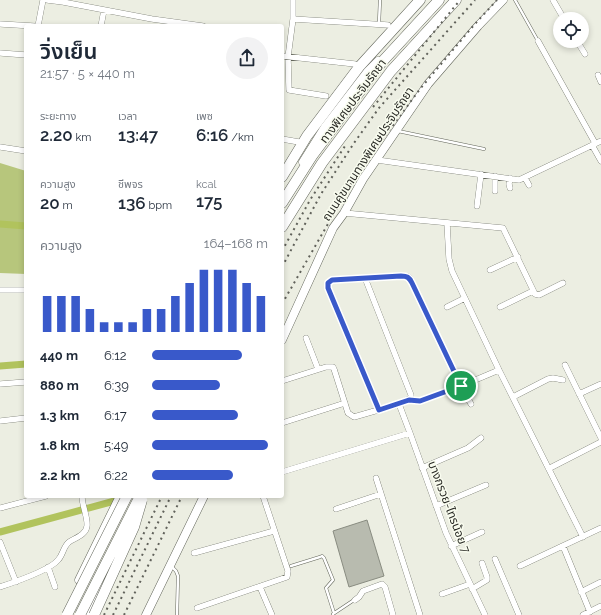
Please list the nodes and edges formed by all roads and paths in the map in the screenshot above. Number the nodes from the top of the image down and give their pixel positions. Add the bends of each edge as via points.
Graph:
1 (43, 0) edge
2 (47, 0) edge
3 (293, 0) edge
4 (380, 0) edge
5 (420, 0) edge
6 (437, 0) edge
7 (456, 0) edge
8 (503, 0) edge
9 (515, 0) edge
10 (553, 0) edge
11 (73, 2) edge
12 (104, 10) junction
13 (560, 12) edge
14 (293, 19) junction
15 (152, 20) junction
16 (0, 24) edge
17 (38, 24) edge
18 (102, 24) edge
19 (151, 24) edge
20 (186, 24) edge
21 (379, 24) junction
22 (388, 24) dead end
23 (24, 25) edge
24 (538, 41) joint
25 (581, 48) edge
26 (0, 53) edge
27 (585, 54) dead end
28 (24, 55) edge
29 (285, 56) edge
30 (355, 64) dead end
31 (598, 75) dead end
32 (601, 82) edge
33 (326, 96) dead end
34 (396, 131) junction
35 (284, 139) edge
36 (299, 142) dead end
37 (596, 143) edge
38 (0, 147) edge
39 (484, 149) dead end
40 (24, 151) edge
41 (377, 160) junction
42 (601, 161) edge
43 (291, 162) junction
44 (284, 168) edge
45 (284, 174) edge
46 (481, 174) junction
47 (496, 176) junction
48 (510, 178) junction
49 (525, 178) junction
50 (529, 185) dead end
51 (510, 188) dead end
52 (495, 191) dead end
53 (284, 194) edge
54 (284, 200) edge
55 (477, 206) dead end
56 (344, 213) junction
57 (447, 223) junction
58 (284, 224) edge
59 (518, 257) junction
60 (490, 270) dead end
61 (365, 278) junction
62 (563, 283) dead end
63 (0, 290) edge
64 (24, 290) edge
65 (533, 291) junction
66 (465, 298) junction
67 (447, 307) dead end
68 (500, 307) dead end
69 (284, 336) edge
70 (306, 338) dead end
71 (565, 365) dead end
72 (318, 369) junction
73 (499, 370) junction
74 (284, 380) edge
75 (563, 380) dead end
76 (24, 382) edge
77 (0, 384) edge
78 (601, 384) edge
79 (461, 386) junction
80 (579, 394) junction
81 (513, 397) junction
82 (409, 400) junction
83 (345, 403) junction
84 (399, 404) junction
85 (471, 404) dead end
86 (379, 410) junction
87 (24, 418) edge
88 (0, 420) edge
89 (284, 422) edge
90 (410, 433) junction
91 (481, 438) dead end
92 (601, 438) edge
93 (601, 442) edge
94 (422, 468) junction
95 (550, 468) junction
96 (284, 471) edge
97 (376, 478) dead end
98 (486, 485) dead end
99 (381, 494) junction
100 (38, 498) edge
101 (82, 498) edge
102 (119, 498) edge
103 (126, 498) edge
104 (139, 498) edge
105 (143, 498) edge
106 (143, 498) edge
107 (203, 498) edge
108 (264, 498) edge
109 (436, 506) junction
110 (0, 508) edge
111 (336, 509) dead end
112 (601, 528) edge
113 (274, 531) junction
114 (482, 532) dead end
115 (583, 537) junction
116 (0, 542) edge
117 (451, 546) junction
118 (563, 546) junction
119 (194, 553) dead end
120 (496, 559) dead end
121 (482, 563) dead end
122 (170, 565) junction
123 (48, 566) junction
124 (292, 566) dead end
125 (520, 566) dead end
126 (79, 581) junction
127 (16, 582) junction
128 (601, 582) edge
129 (471, 586) junction
130 (0, 587) edge
131 (54, 587) dead end
132 (260, 587) junction
133 (99, 589) junction
134 (581, 592) junction
135 (442, 594) dead end
136 (355, 600) joint
137 (601, 606) edge
138 (197, 608) dead end
139 (590, 612) junction
140 (332, 614) edge
141 (62, 615) edge
142 (67, 615) edge
143 (80, 615) edge
144 (87, 615) edge
145 (94, 615) edge
146 (146, 615) edge
147 (177, 615) edge
148 (272, 615) edge
149 (393, 615) edge
150 (420, 615) edge
151 (485, 615) edge
152 (519, 615) edge
153 (583, 615) edge

1 - 17 street
2 - 11 street
3 - 14 street
4 - 21 lane
5 - 43 highway via 359,67 307,136
6 - 53 main road via 368,71 312,146
6 - 54 highway, ทางพิเศษประจิมรัถยา via 381,63 312,156
7 - 58 highway, ทางพิเศษประจิมรัถยา via 391,71 322,163
8 - 34 main road, ถนนคู่ขนานทางพิเศษประจิมรัถยา via 428,84
9 - 24 lane
10 - 13 street
11 - 12 street
12 - 15 street
12 - 18 street
14 - 21 street
14 - 29 street
15 - 19 street
15 - 20 street
16 - 23 street
21 - 22 street
24 - 37 street
25 - 27 street
26 - 28 street
29 - 30 street
29 - 33 street via 288,90
31 - 32 street
34 - 39 lane
34 - 41 main road, ถนนคู่ขนานทางพิเศษประจิมรัถยา
35 - 36 street
37 - 42 street
37 - 49 street
38 - 40 street
41 - 46 street
41 - 56 main road, ถนนคู่ขนานทางพิเศษประจิมรัถยา
43 - 44 highway
43 - 45 highway
46 - 47 street
46 - 55 street
47 - 48 street
47 - 52 street
48 - 49 street
48 - 51 street
49 - 50 street
56 - 57 street
56 - 69 main road, ถนนคู่ขนานทางพิเศษประจิมรัถยา via 333,228
57 - 59 street via 502,228
57 - 66 street via 450,265
59 - 60 street
59 - 65 street
61 - 79 street via 410,278
61 - 82 street via 412,395
61 - 86 street via 332,280 328,283 328,288
62 - 65 street via 539,295
63 - 64 street
65 - 68 street
66 - 67 street
66 - 73 street
70 - 72 street
71 - 80 street
72 - 74 street
72 - 83 street via 330,366 334,369
73 - 79 street
73 - 81 street
75 - 81 street via 548,379
76 - 77 street
78 - 80 street
79 - 82 street via 420,401
79 - 85 street
80 - 92 street
81 - 95 street
82 - 84 street
83 - 86 street via 348,413 354,418
83 - 89 street
84 - 86 street
84 - 90 street, บางกรวย-ไทรน้อย 7
87 - 88 street
90 - 94 street, บางกรวย-ไทรน้อย 7
90 - 96 street
91 - 94 street via 468,448
93 - 95 street
94 - 109 street, บางกรวย-ไทรน้อย 7
95 - 115 street
97 - 99 street
98 - 109 street
99 - 111 street
99 - 150 street
100 - 110 street
101 - 123 street via 87,528 67,545 58,561
102 - 126 main road
103 - 142 highway, bridge
104 - 143 highway, bridge
105 - 133 main road
106 - 145 highway, bridge via 134,528
107 - 122 main road
108 - 113 street
109 - 117 street, บางกรวย-ไทรน้อย 7
112 - 115 street
113 - 119 street
113 - 132 street via 288,574 287,577
114 - 117 street
115 - 118 street
116 - 127 street
117 - 129 street, บางกรวย-ไทรน้อย 7
118 - 125 street
118 - 134 street
120 - 152 street
121 - 129 street via 487,580
122 - 146 main road
122 - 147 lane via 178,576
123 - 127 street
123 - 131 street
124 - 140 lane via 322,556 324,558 333,577 326,588
126 - 133 main road
126 - 141 main road
127 - 130 street
128 - 134 street
129 - 135 street
129 - 151 street, บางกรวย-ไทรน้อย 7
132 - 138 street
132 - 148 street
133 - 144 main road
134 - 139 street
136 - 140 lane
136 - 149 street via 363,591 382,584
137 - 139 street
139 - 153 street

